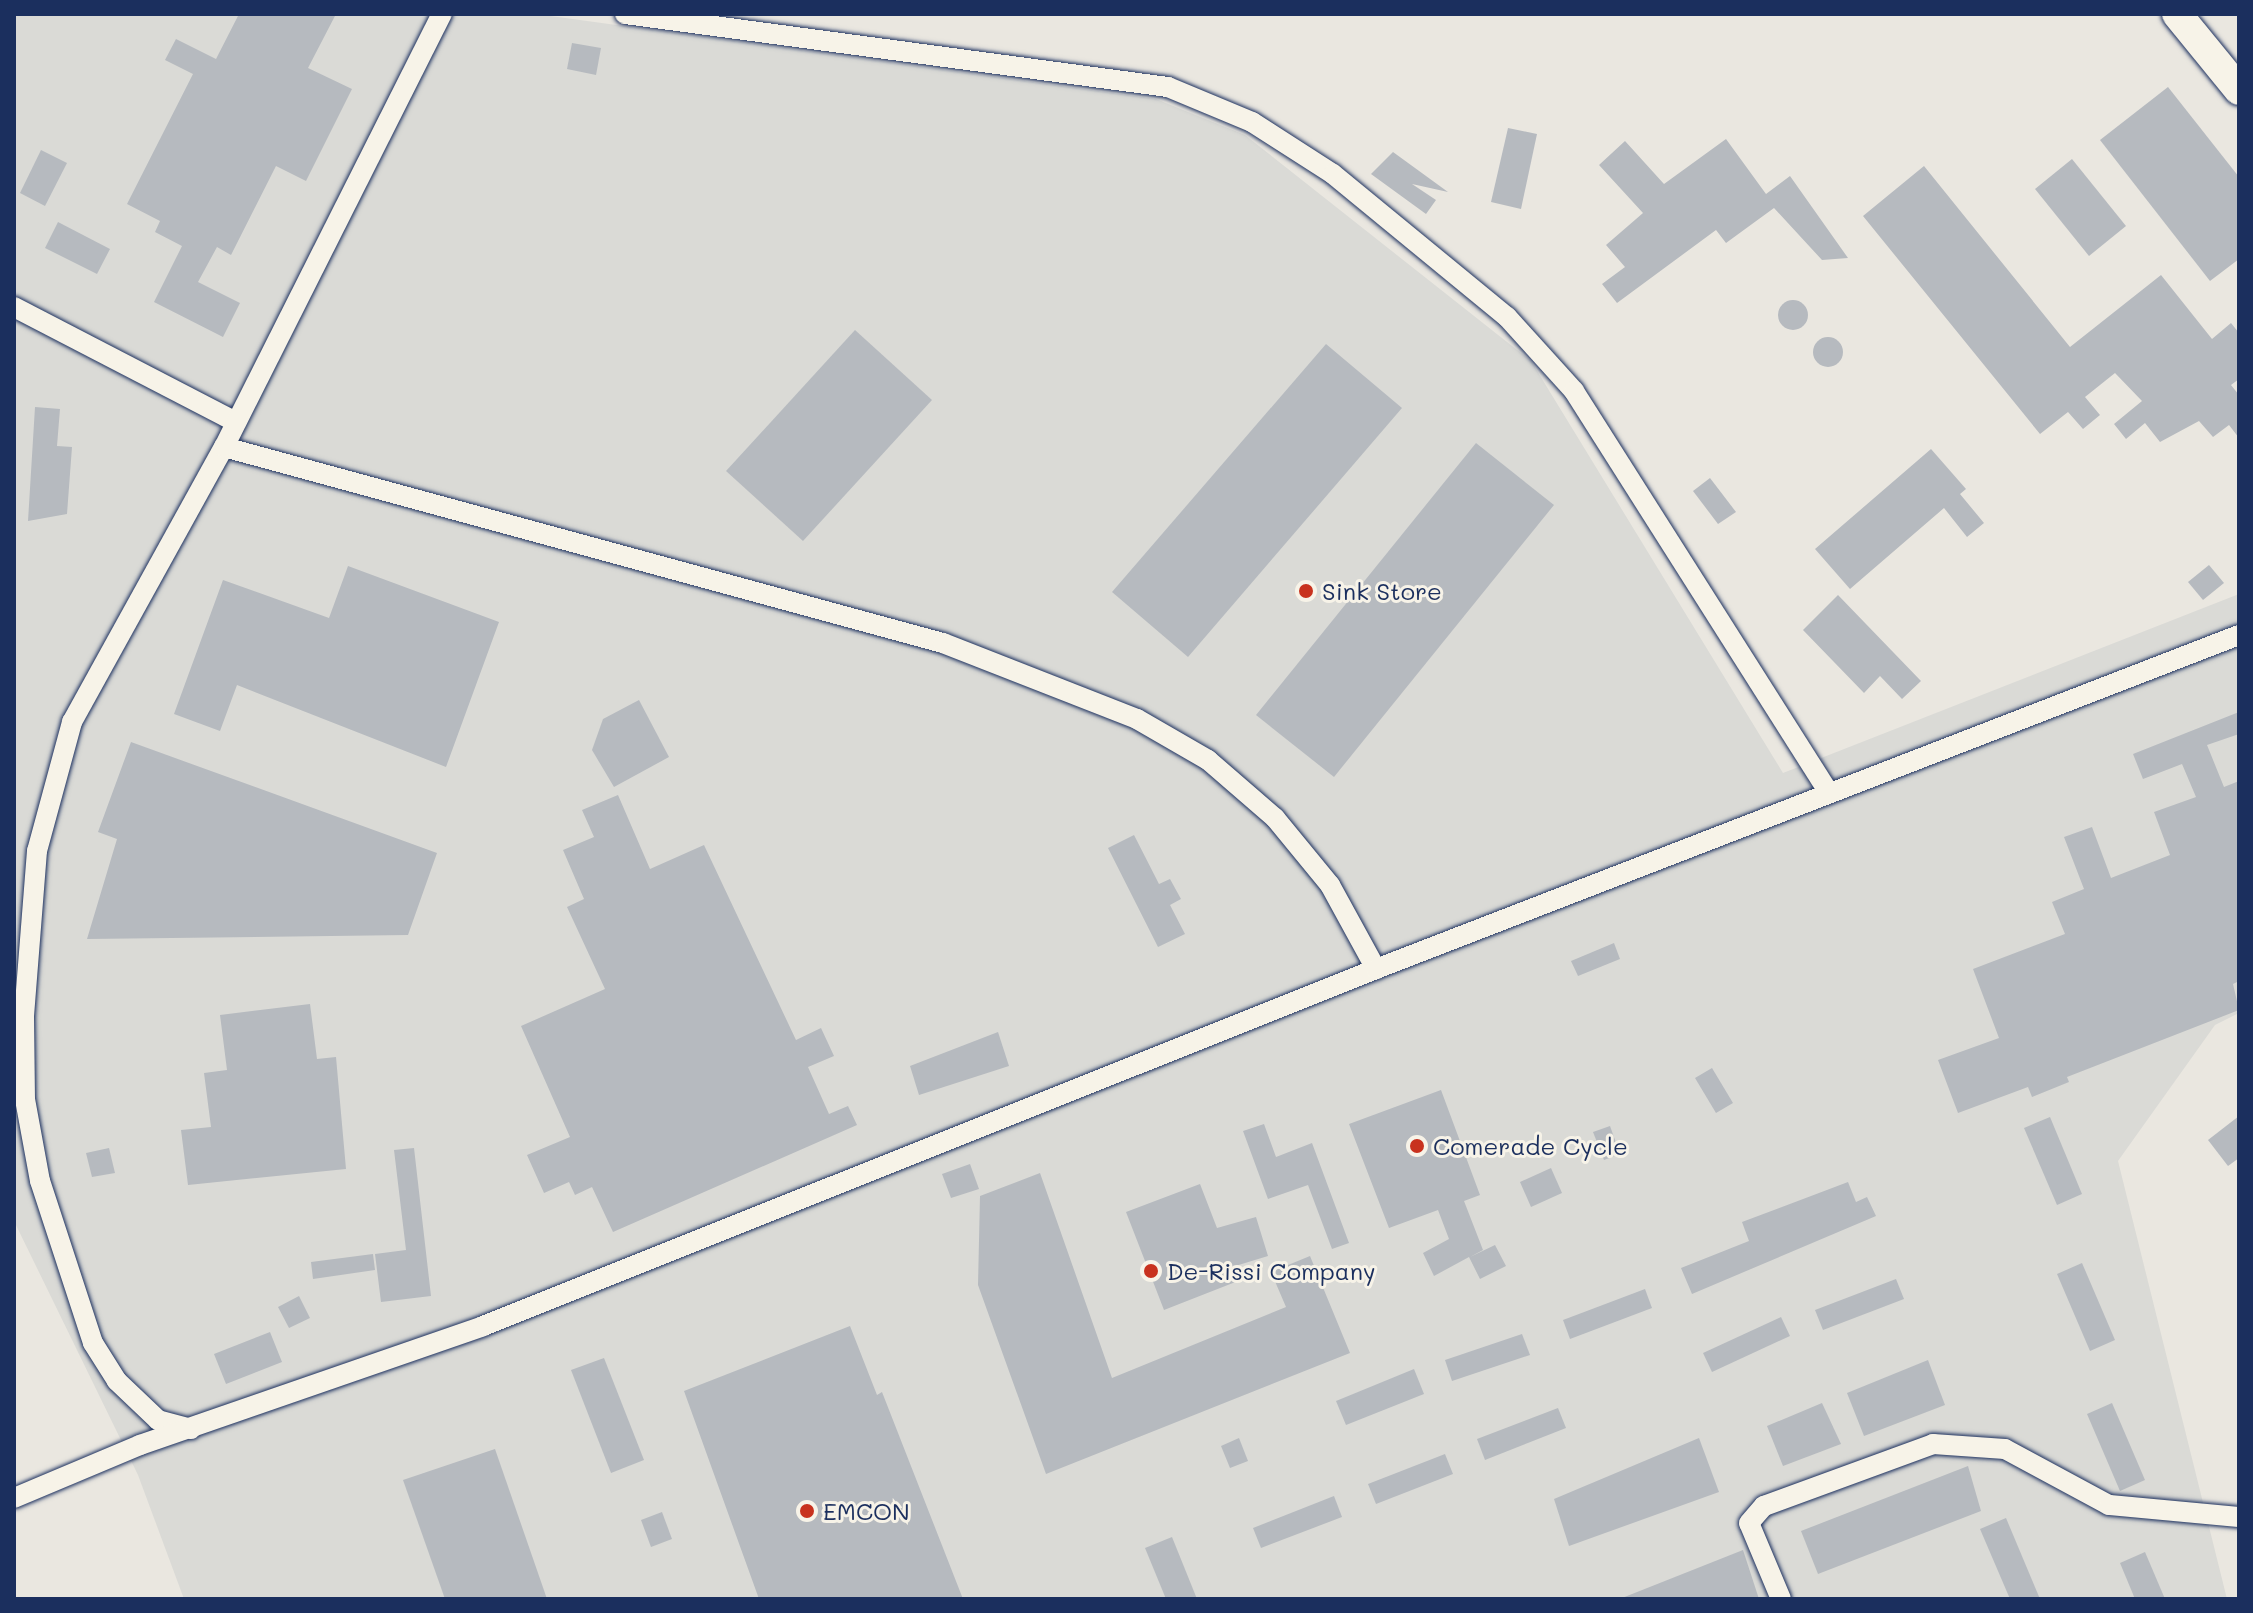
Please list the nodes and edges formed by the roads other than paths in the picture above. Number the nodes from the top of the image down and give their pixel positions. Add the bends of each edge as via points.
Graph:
1 (442, 14) edge
2 (625, 14) edge
3 (2177, 14) edge
4 (2239, 90) edge
5 (14, 307) edge
6 (236, 422) junction
7 (224, 447) junction
8 (2239, 635) edge
9 (1829, 793) junction
10 (1376, 969) junction
11 (191, 1429) junction
12 (14, 1498) edge
13 (2239, 1517) edge
14 (1781, 1599) edge

1 - 6 street
2 - 9 street via 1168,87 1252,122 1310,159 1507,317 1574,391
3 - 4 street
5 - 6 street
6 - 7 street
7 - 10 street via 943,643 1137,719 1208,760 1275,818 1330,885
7 - 11 street via 72,722 37,851 24,1016 25,1099 40,1181 93,1343 117,1381 158,1420
8 - 9 street
9 - 10 street
10 - 11 street via 498,1320
11 - 12 street
13 - 14 street via 2109,1505 2005,1449 1933,1444 1764,1506 1749,1523

